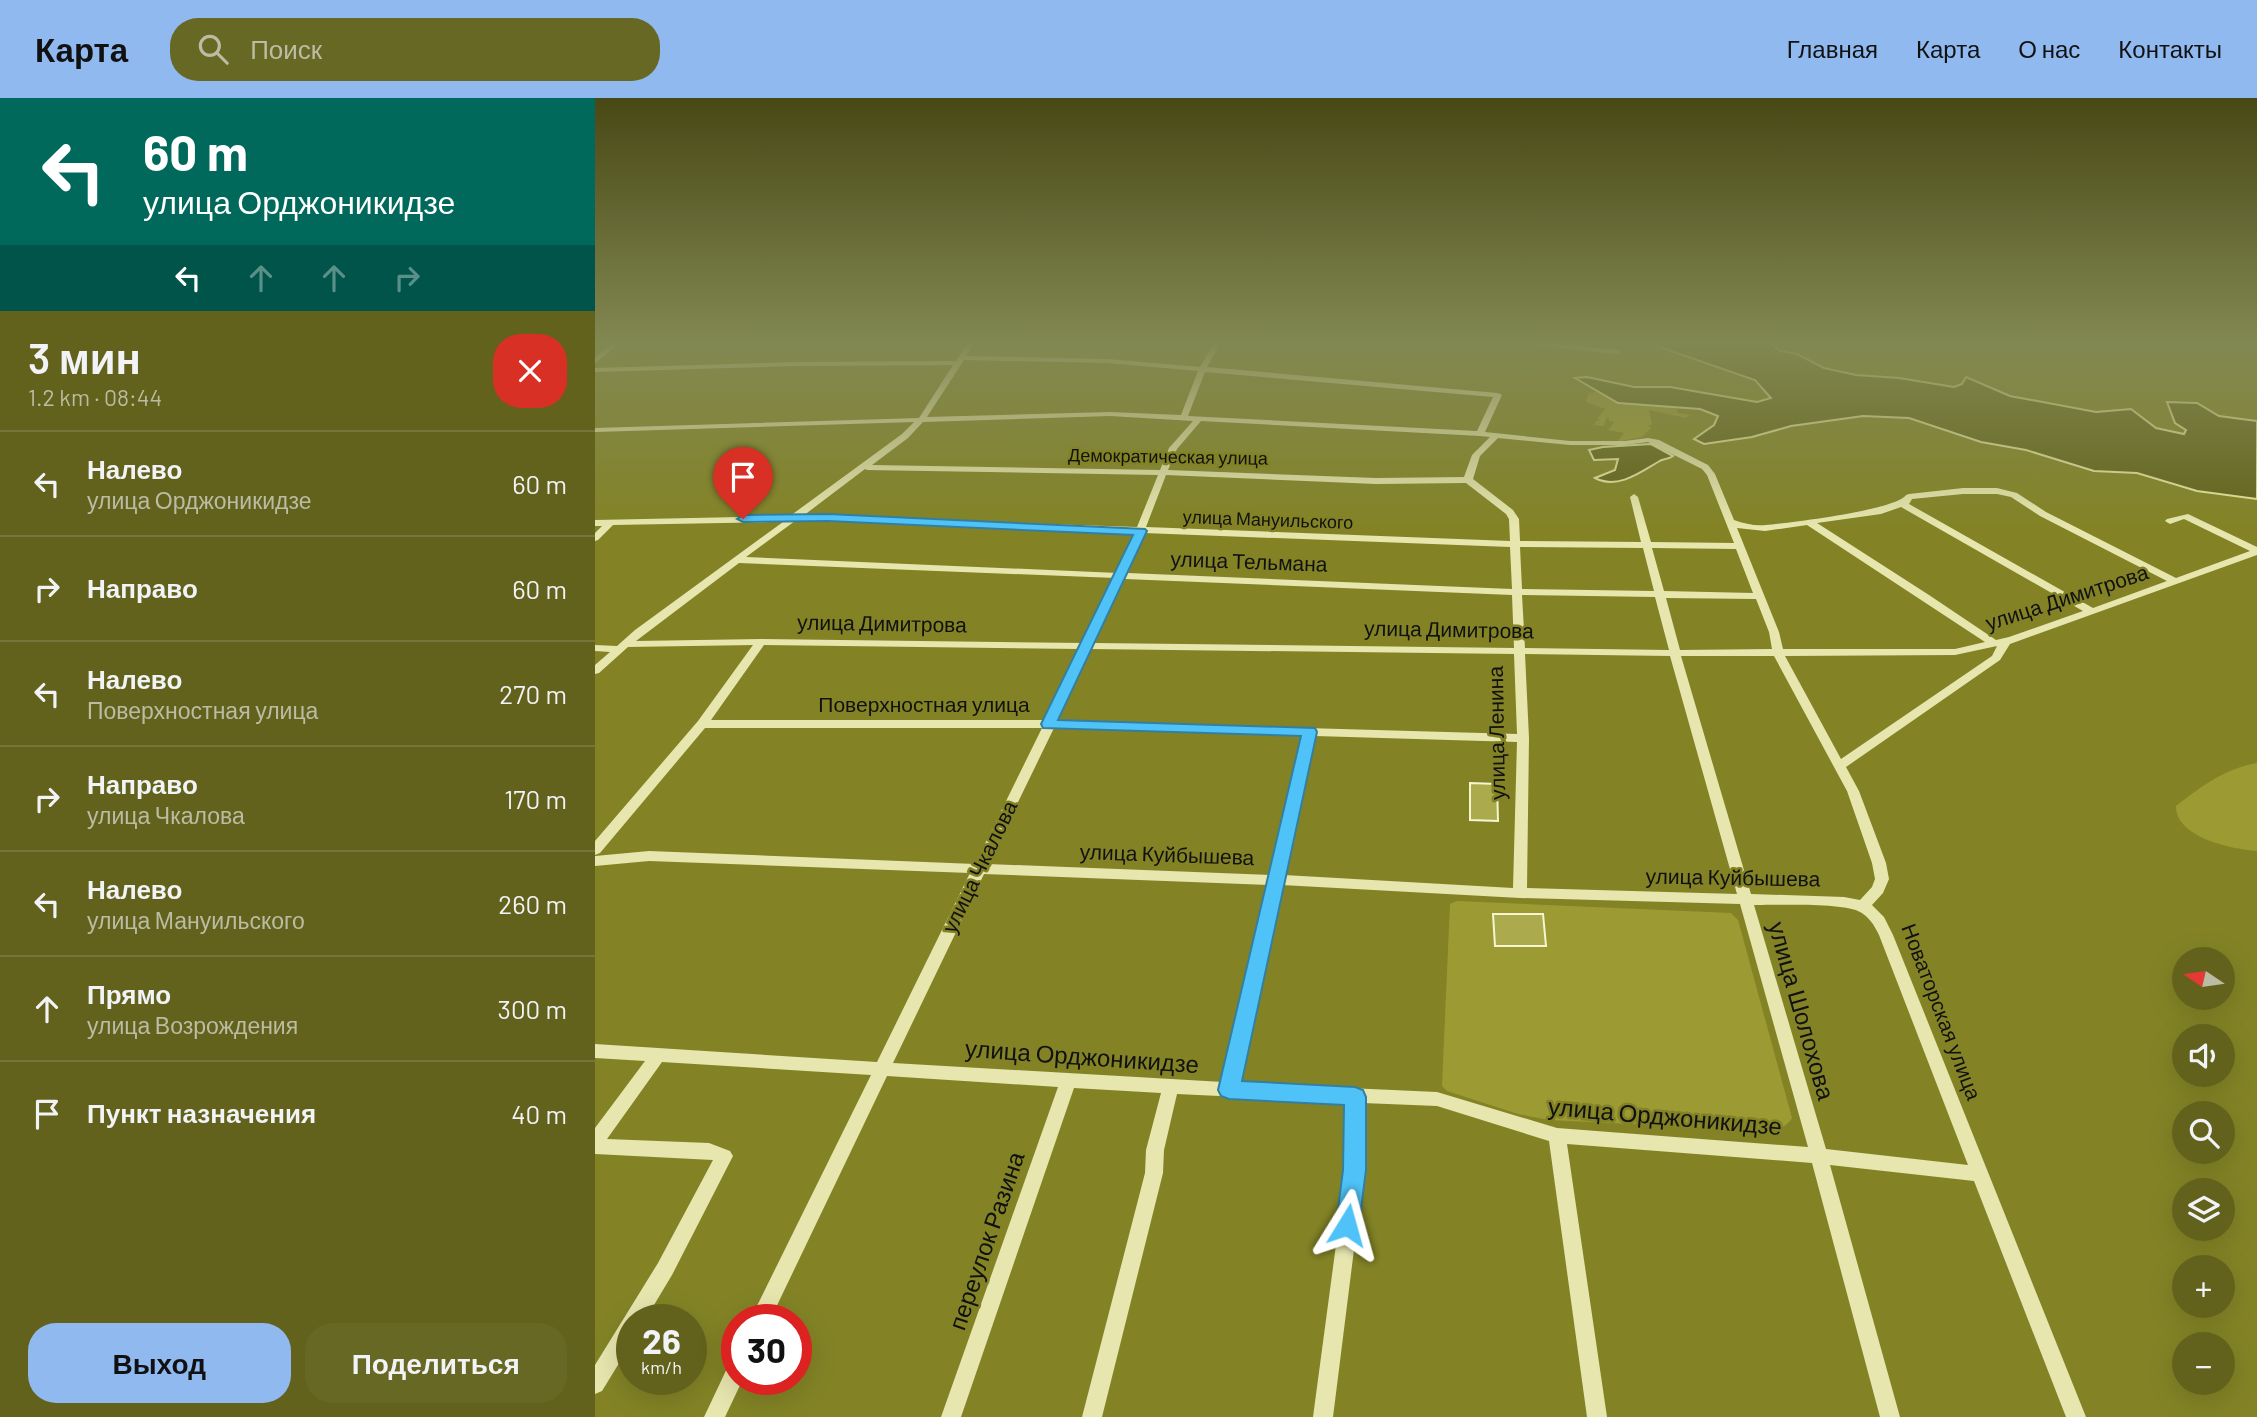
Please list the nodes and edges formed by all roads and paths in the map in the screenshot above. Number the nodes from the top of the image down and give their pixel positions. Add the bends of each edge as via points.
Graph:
1 (932, 404) edge
2 (1189, 404) edge
3 (1494, 404) edge
4 (1184, 417) junction
5 (1201, 418) junction
6 (922, 419) junction
7 (595, 430) edge
8 (1480, 434) junction
9 (1496, 436) junction
10 (867, 467) junction
11 (1161, 473) junction
12 (1468, 480) junction
13 (1634, 497) dead end
14 (1903, 503) junction
15 (796, 517) junction
16 (2170, 521) dead end
17 (611, 522) junction
18 (1731, 522) junction
19 (1809, 522) junction
20 (595, 523) edge
21 (1141, 531) junction
22 (595, 538) edge
23 (1515, 544) junction
24 (1645, 545) junction
25 (1740, 545) junction
26 (2257, 552) edge
27 (738, 560) junction
28 (1121, 577) junction
29 (2177, 582) junction
30 (1516, 592) junction
31 (1660, 594) junction
32 (1759, 596) junction
33 (2093, 612) junction
34 (761, 642) junction
35 (2000, 643) junction
36 (621, 646) junction
37 (1087, 646) junction
38 (595, 648) edge
39 (1518, 650) junction
40 (1675, 653) junction
41 (1778, 653) junction
42 (595, 671) edge
43 (702, 724) junction
44 (1048, 724) junction
45 (1310, 732) junction
46 (1523, 738) junction
47 (1839, 766) junction
48 (595, 850) edge
49 (595, 862) edge
50 (980, 869) junction
51 (1277, 880) junction
52 (1520, 893) junction
53 (1744, 899) junction
54 (1863, 906) junction
55 (595, 1051) edge
56 (658, 1055) junction
57 (880, 1068) junction
58 (1069, 1080) junction
59 (1171, 1087) junction
60 (1229, 1090) junction
61 (1355, 1097) junction
62 (1557, 1136) junction
63 (595, 1144) edge
64 (1819, 1156) junction
65 (1979, 1174) junction
66 (644, 1304) edge
67 (768, 1304) edge
68 (616, 1350) edge
69 (595, 1384) edge
70 (725, 1395) edge
71 (714, 1417) edge
72 (951, 1417) edge
73 (1092, 1417) edge
74 (1323, 1417) edge
75 (1597, 1417) edge
76 (1890, 1417) edge
77 (2076, 1417) edge

1 - 6 street
2 - 4 street
3 - 8 street
4 - 5 street
4 - 6 street via 1054,414
5 - 8 street
5 - 11 street, улица Чкалова via 1173,448
6 - 7 street
6 - 10 street
8 - 9 street
9 - 12 street via 1476,455
9 - 18 street via 1587,444 1648,440 1705,467
10 - 11 street, Демократическая улица
10 - 15 street
11 - 12 street, Демократическая улица
11 - 21 street, улица Чкалова
12 - 23 street, улица Ленина via 1510,512
13 - 24 street, улица Шолохова
14 - 19 street
14 - 29 street via 1909,497 1963,491 2014,495
14 - 33 street
15 - 17 street, улица Мануильского
15 - 21 street, улица Мануильского
15 - 27 street
16 - 26 street via 2185,516
17 - 20 street, улица Мануильского
17 - 22 street
18 - 19 street via 1765,528
18 - 25 street
19 - 35 street
21 - 23 street, улица Мануильского
21 - 28 street, улица Чкалова
23 - 24 street, улица Мануильского
23 - 30 street, улица Ленина
24 - 25 street, улица Мануильского
24 - 31 street, улица Шолохова
25 - 32 street
26 - 29 street, улица Димитрова
27 - 28 street, улица Тельмана
27 - 36 street
28 - 30 street, улица Тельмана
28 - 37 street, улица Чкалова
29 - 33 street, улица Димитрова
30 - 31 street, улица Тельмана
30 - 39 street, улица Ленина
31 - 32 street, улица Тельмана
31 - 40 street, улица Шолохова
32 - 41 street
33 - 35 street, улица Димитрова
34 - 36 street, улица Димитрова
34 - 37 street, улица Димитрова
34 - 43 street
35 - 41 street, улица Димитрова via 1955,652
35 - 47 street via 1996,658
36 - 38 street, улица Димитрова
36 - 42 street
37 - 39 street, улица Димитрова
37 - 44 street, улица Чкалова
39 - 40 street, улица Димитрова
39 - 46 street, улица Ленина
40 - 41 street, улица Димитрова
40 - 53 street, улица Шолохова
41 - 47 street
43 - 44 street, Поверхностная улица
43 - 48 street
44 - 45 street, Поверхностная улица
44 - 50 street, улица Чкалова
45 - 46 street, Поверхностная улица
45 - 51 street
46 - 52 street, улица Ленина
47 - 54 street via 1853,791 1881,870 1878,889
49 - 50 street, улица Куйбышева via 649,856
50 - 51 street, улица Куйбышева
50 - 57 street, улица Чкалова
51 - 52 street, улица Куйбышева
51 - 60 street
52 - 53 street, улица Куйбышева
53 - 54 street, улица Куйбышева
53 - 64 street, улица Шолохова
54 - 65 street, Новаторская улица via 1879,918 1887,934
55 - 56 street, улица Орджоникидзе
56 - 57 street, улица Орджоникидзе
56 - 63 street
57 - 58 street, улица Орджоникидзе
57 - 67 street, улица Чкалова
58 - 59 street, улица Орджоникидзе
58 - 72 street, переулок Разина
59 - 60 street, улица Орджоникидзе
59 - 73 street via 1155,1150 1154,1174
60 - 61 street, улица Орджоникидзе
61 - 62 street, улица Орджоникидзе via 1437,1100
61 - 74 street via 1355,1170
62 - 64 street, улица Орджоникидзе
62 - 75 street
63 - 66 street via 709,1151 724,1156
64 - 65 street, улица Орджоникидзе
64 - 76 street, улица Шолохова
65 - 77 street, Новаторская улица
68 - 69 street
70 - 71 street

